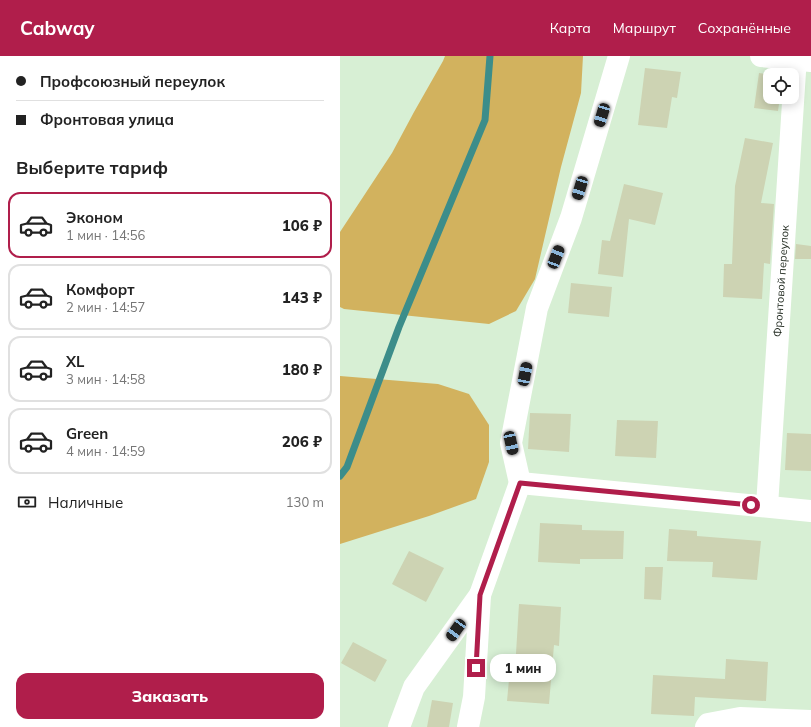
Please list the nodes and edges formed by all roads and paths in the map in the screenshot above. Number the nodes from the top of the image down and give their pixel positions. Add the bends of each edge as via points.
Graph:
1 (619, 56) edge
2 (761, 56) edge
3 (801, 59) edge
4 (520, 483) junction
5 (767, 506) junction
6 (811, 511) edge
7 (480, 595) junction
8 (811, 721) edge
9 (399, 727) edge
10 (468, 727) edge
11 (706, 727) edge

1 - 4 street via 571,218 537,308 511,443
2 - 3 street
3 - 5 street, Фронтовой переулок
4 - 5 street
4 - 7 street
5 - 6 street
7 - 9 street via 414,687
7 - 10 street via 474,698
8 - 11 street via 740,718 708,724

